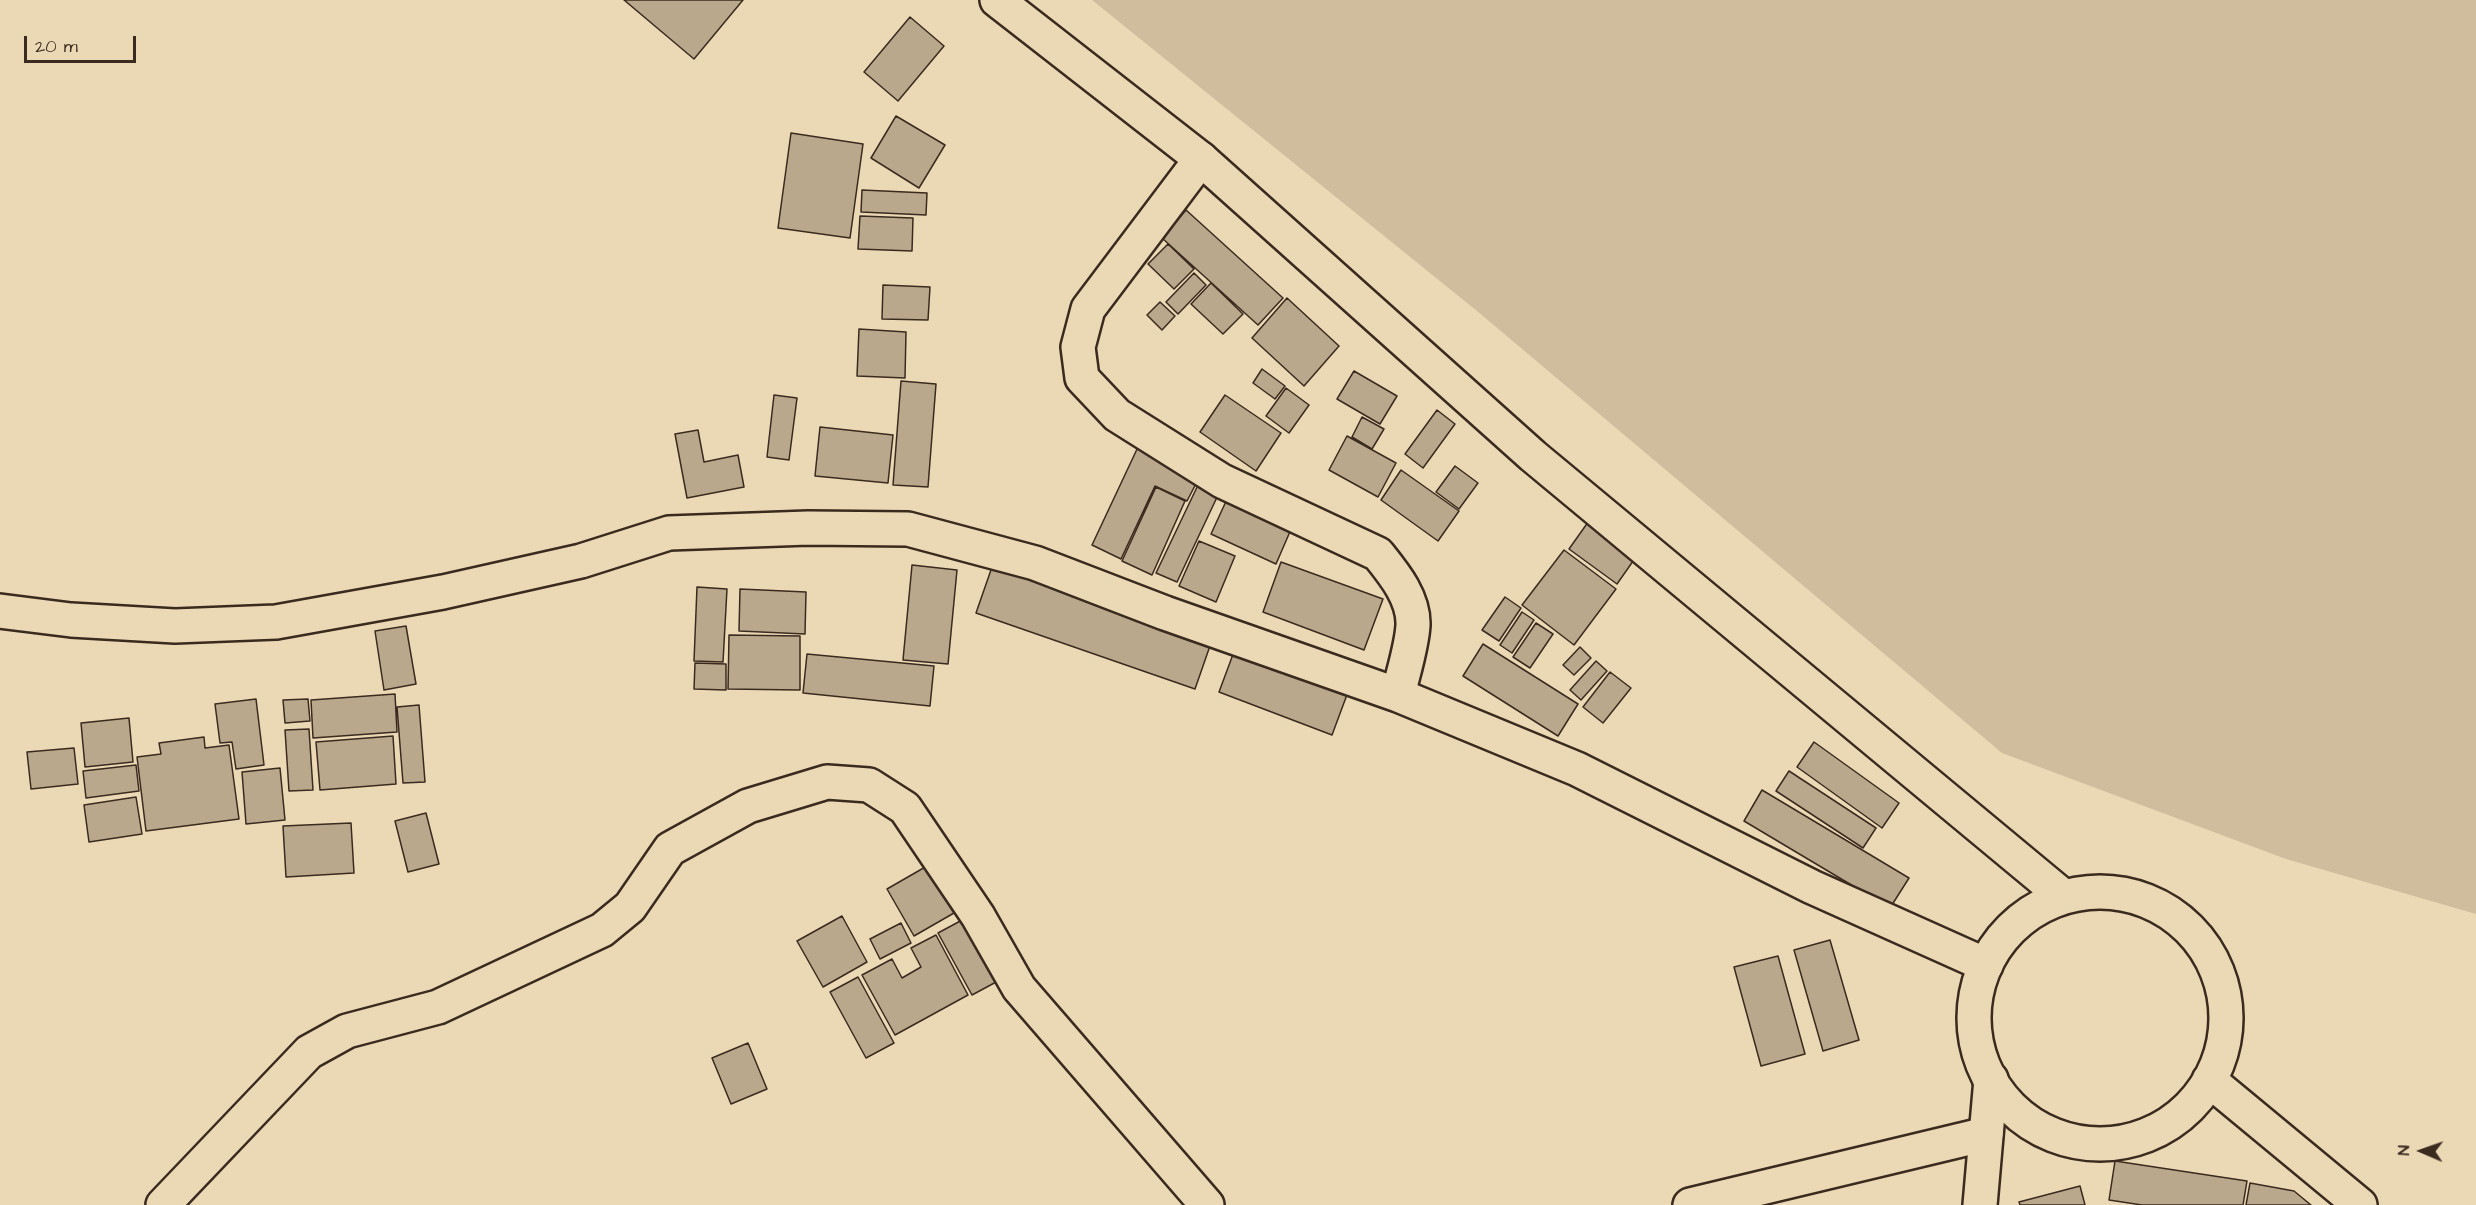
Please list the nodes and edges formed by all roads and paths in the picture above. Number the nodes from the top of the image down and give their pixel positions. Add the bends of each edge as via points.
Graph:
1 (997, 0) edge
2 (1201, 159) junction
3 (0, 611) edge
4 (1398, 694) junction
5 (2063, 896) junction
6 (1986, 964) junction
7 (1991, 1079) junction
8 (2209, 1080) junction
9 (1986, 1134) junction
10 (163, 1205) edge
11 (1207, 1205) edge
12 (1690, 1205) edge
13 (1980, 1205) edge
14 (2360, 1205) edge

1 - 2 street
2 - 4 street via 1088,309 1078,347 1082,378 1117,415 1222,481 1378,555 1396,576 1408,600 1413,625
2 - 5 street via 1533,456
3 - 4 street via 175,626 276,622 442,592 581,561 669,533 908,529 1035,563
4 - 6 street via 1577,769 1812,887
5 - 6 street via 2017,922
5 - 8 street via 2107,891 2141,897 2165,908 2203,944 2216,967 2227,1019 2223,1046
6 - 7 street via 1977,989 1974,1016 1976,1042
7 - 8 street via 2015,1111 2036,1127 2060,1138 2112,1144 2138,1139 2162,1128 2184,1113
7 - 9 street
8 - 14 street
9 - 12 street
9 - 13 street
10 - 11 street via 309,1052 348,1031 438,1007 602,930 630,907 670,849 748,806 827,782 869,785 905,807 978,916 1019,988

